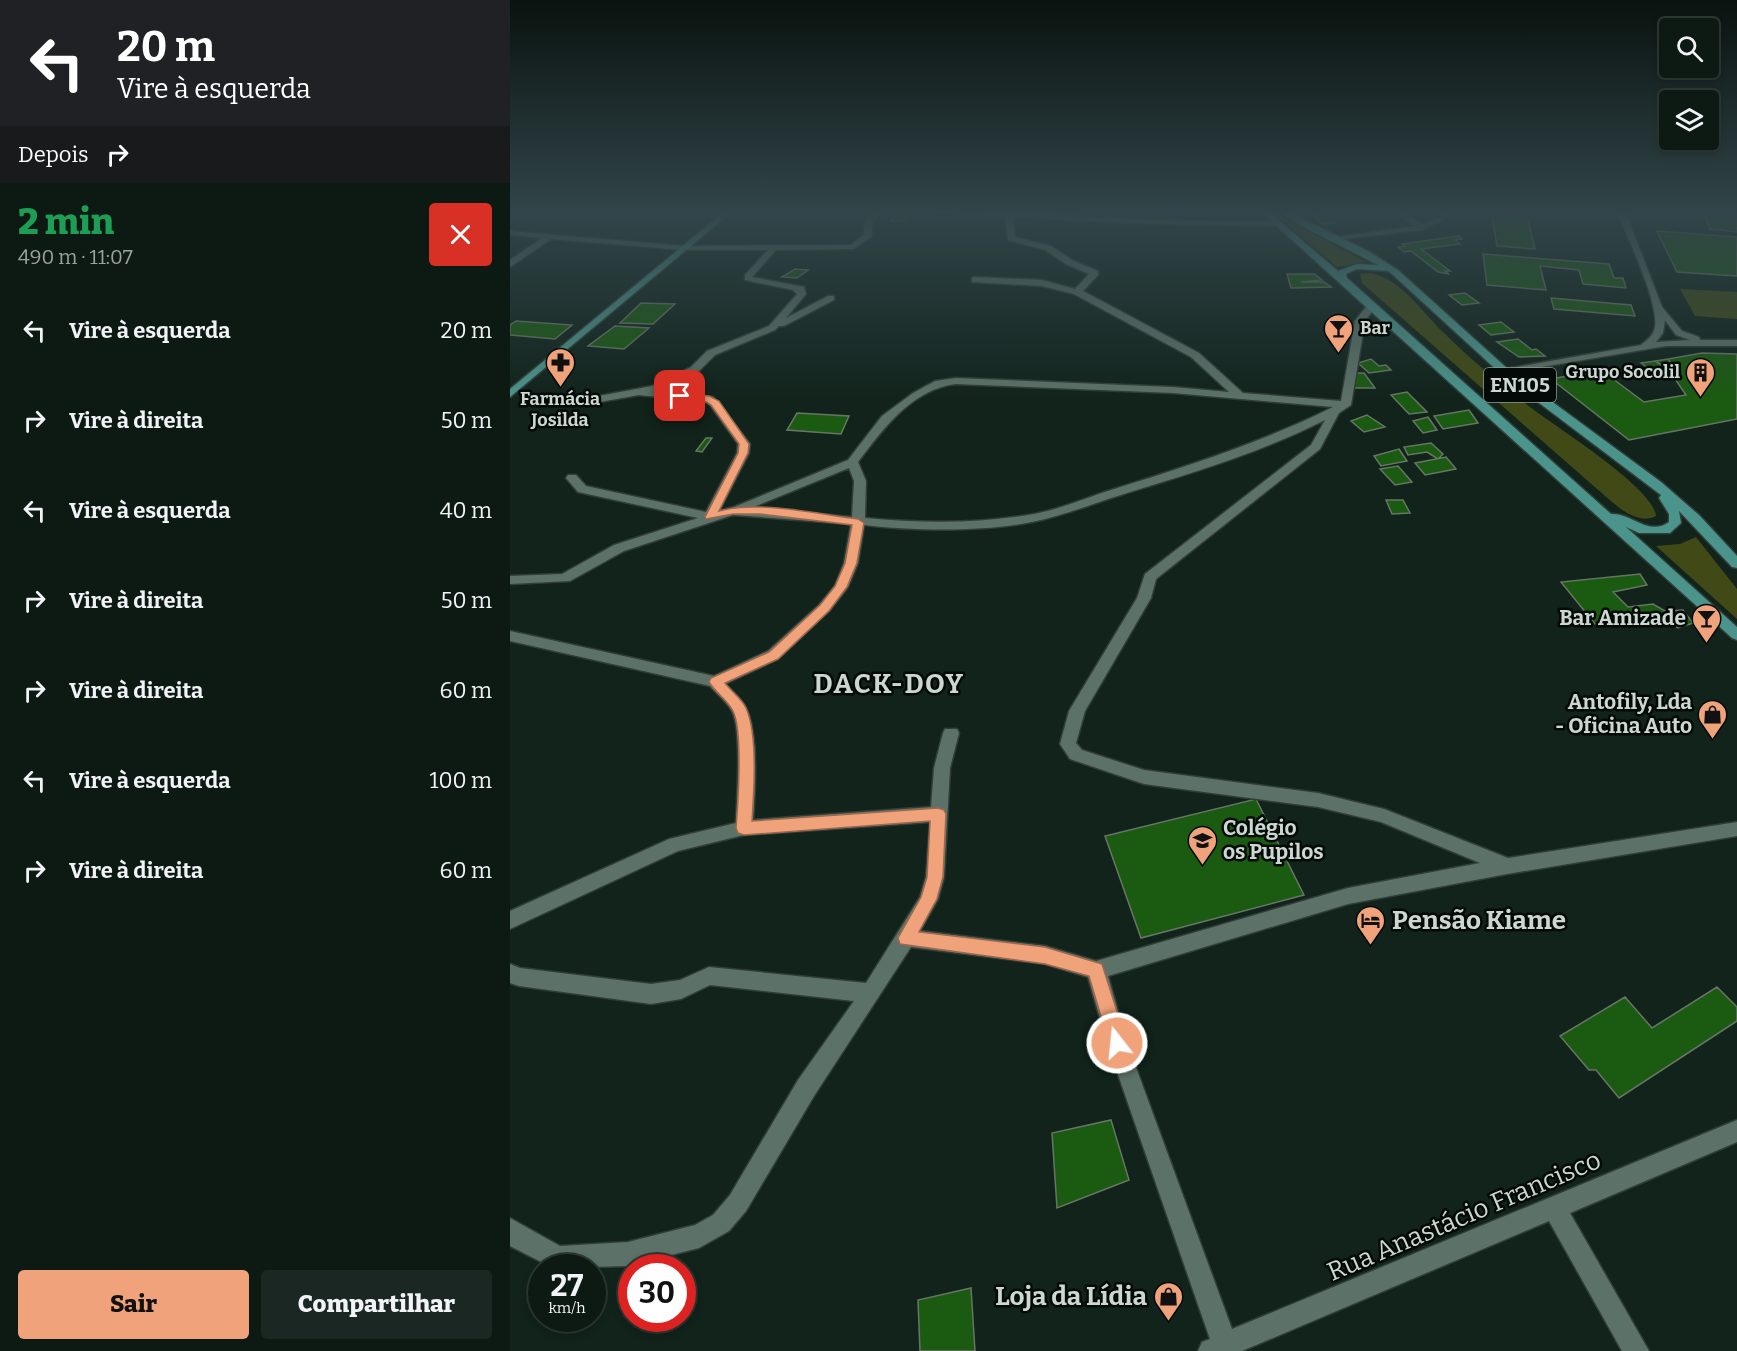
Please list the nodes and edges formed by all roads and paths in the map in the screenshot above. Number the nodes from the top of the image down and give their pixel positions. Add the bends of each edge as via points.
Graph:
1 (653, 274) edge
2 (751, 274) edge
3 (1094, 274) edge
4 (1334, 274) edge
5 (1341, 274) edge
6 (1397, 274) edge
7 (1646, 274) edge
8 (975, 280) dead end
9 (1343, 282) junction
10 (1077, 292) junction
11 (802, 294) junction
12 (1658, 304) junction
13 (1372, 305) junction
14 (772, 328) junction
15 (1713, 343) junction
16 (1737, 343) edge
17 (1644, 347) junction
18 (1504, 372) junction
19 (643, 393) junction
20 (510, 394) edge
21 (1239, 395) junction
22 (583, 402) dead end
23 (1340, 409) junction
24 (852, 462) junction
25 (572, 478) dead end
26 (1657, 485) junction
27 (1588, 500) junction
28 (732, 511) junction
29 (710, 517) junction
30 (858, 523) junction
31 (1737, 564) edge
32 (510, 580) edge
33 (1737, 635) edge
34 (510, 636) edge
35 (716, 682) junction
36 (951, 733) dead end
37 (938, 814) junction
38 (744, 828) junction
39 (1737, 829) edge
40 (1507, 866) junction
41 (510, 920) edge
42 (906, 938) junction
43 (1096, 970) junction
44 (510, 973) edge
45 (871, 993) junction
46 (1737, 1131) edge
47 (1555, 1209) junction
48 (510, 1230) edge
49 (1221, 1349) edge
50 (1636, 1351) edge

1 - 20 main road
2 - 11 street via 749,280 794,287
3 - 10 street
4 - 9 main road, EN105
5 - 9 main road
6 - 18 main road, EN105
7 - 12 street
8 - 10 street via 1042,283
9 - 13 main road, EN105
10 - 21 street via 1195,355
11 - 14 street
11 - 14 street via 831,298
12 - 15 street via 1679,333
12 - 17 street via 1661,329 1658,338
13 - 23 street via 1360,321
13 - 27 main road, EN105
14 - 19 street via 711,353 695,369
15 - 16 street
15 - 17 street
17 - 18 street
18 - 26 main road, EN105
19 - 22 street
19 - 29 street via 709,399 716,403 744,444
21 - 23 street
21 - 24 street via 939,383 886,418
23 - 30 street via 1184,471 1031,519 972,524
23 - 40 street via 1316,447 1150,577 1144,598 1077,711 1068,744 1076,755 1144,777 1318,800 1384,816
24 - 28 street
24 - 30 street via 860,481
25 - 29 street via 582,489
26 - 27 main road via 1675,514 1675,523 1666,530 1639,528
26 - 31 main road, EN105 via 1711,533
27 - 33 main road, EN105
28 - 29 street
28 - 30 street
29 - 32 street via 619,548 565,578
30 - 35 street via 851,563 841,587 824,608 773,655
34 - 35 street
35 - 38 street via 739,709 743,723 747,781
36 - 37 street via 942,768
37 - 38 street
37 - 42 street via 935,877 929,899
38 - 41 street via 675,844
39 - 40 street
40 - 43 street via 1348,896
42 - 43 street via 1045,955
42 - 45 street
43 - 49 street
44 - 45 street via 651,994 681,989 709,976
45 - 48 street via 806,1088 738,1203 721,1223 699,1236 628,1254 559,1258
46 - 47 street, Rua Anastácio Francisco
47 - 49 street, Rua Anastácio Francisco
47 - 50 street

